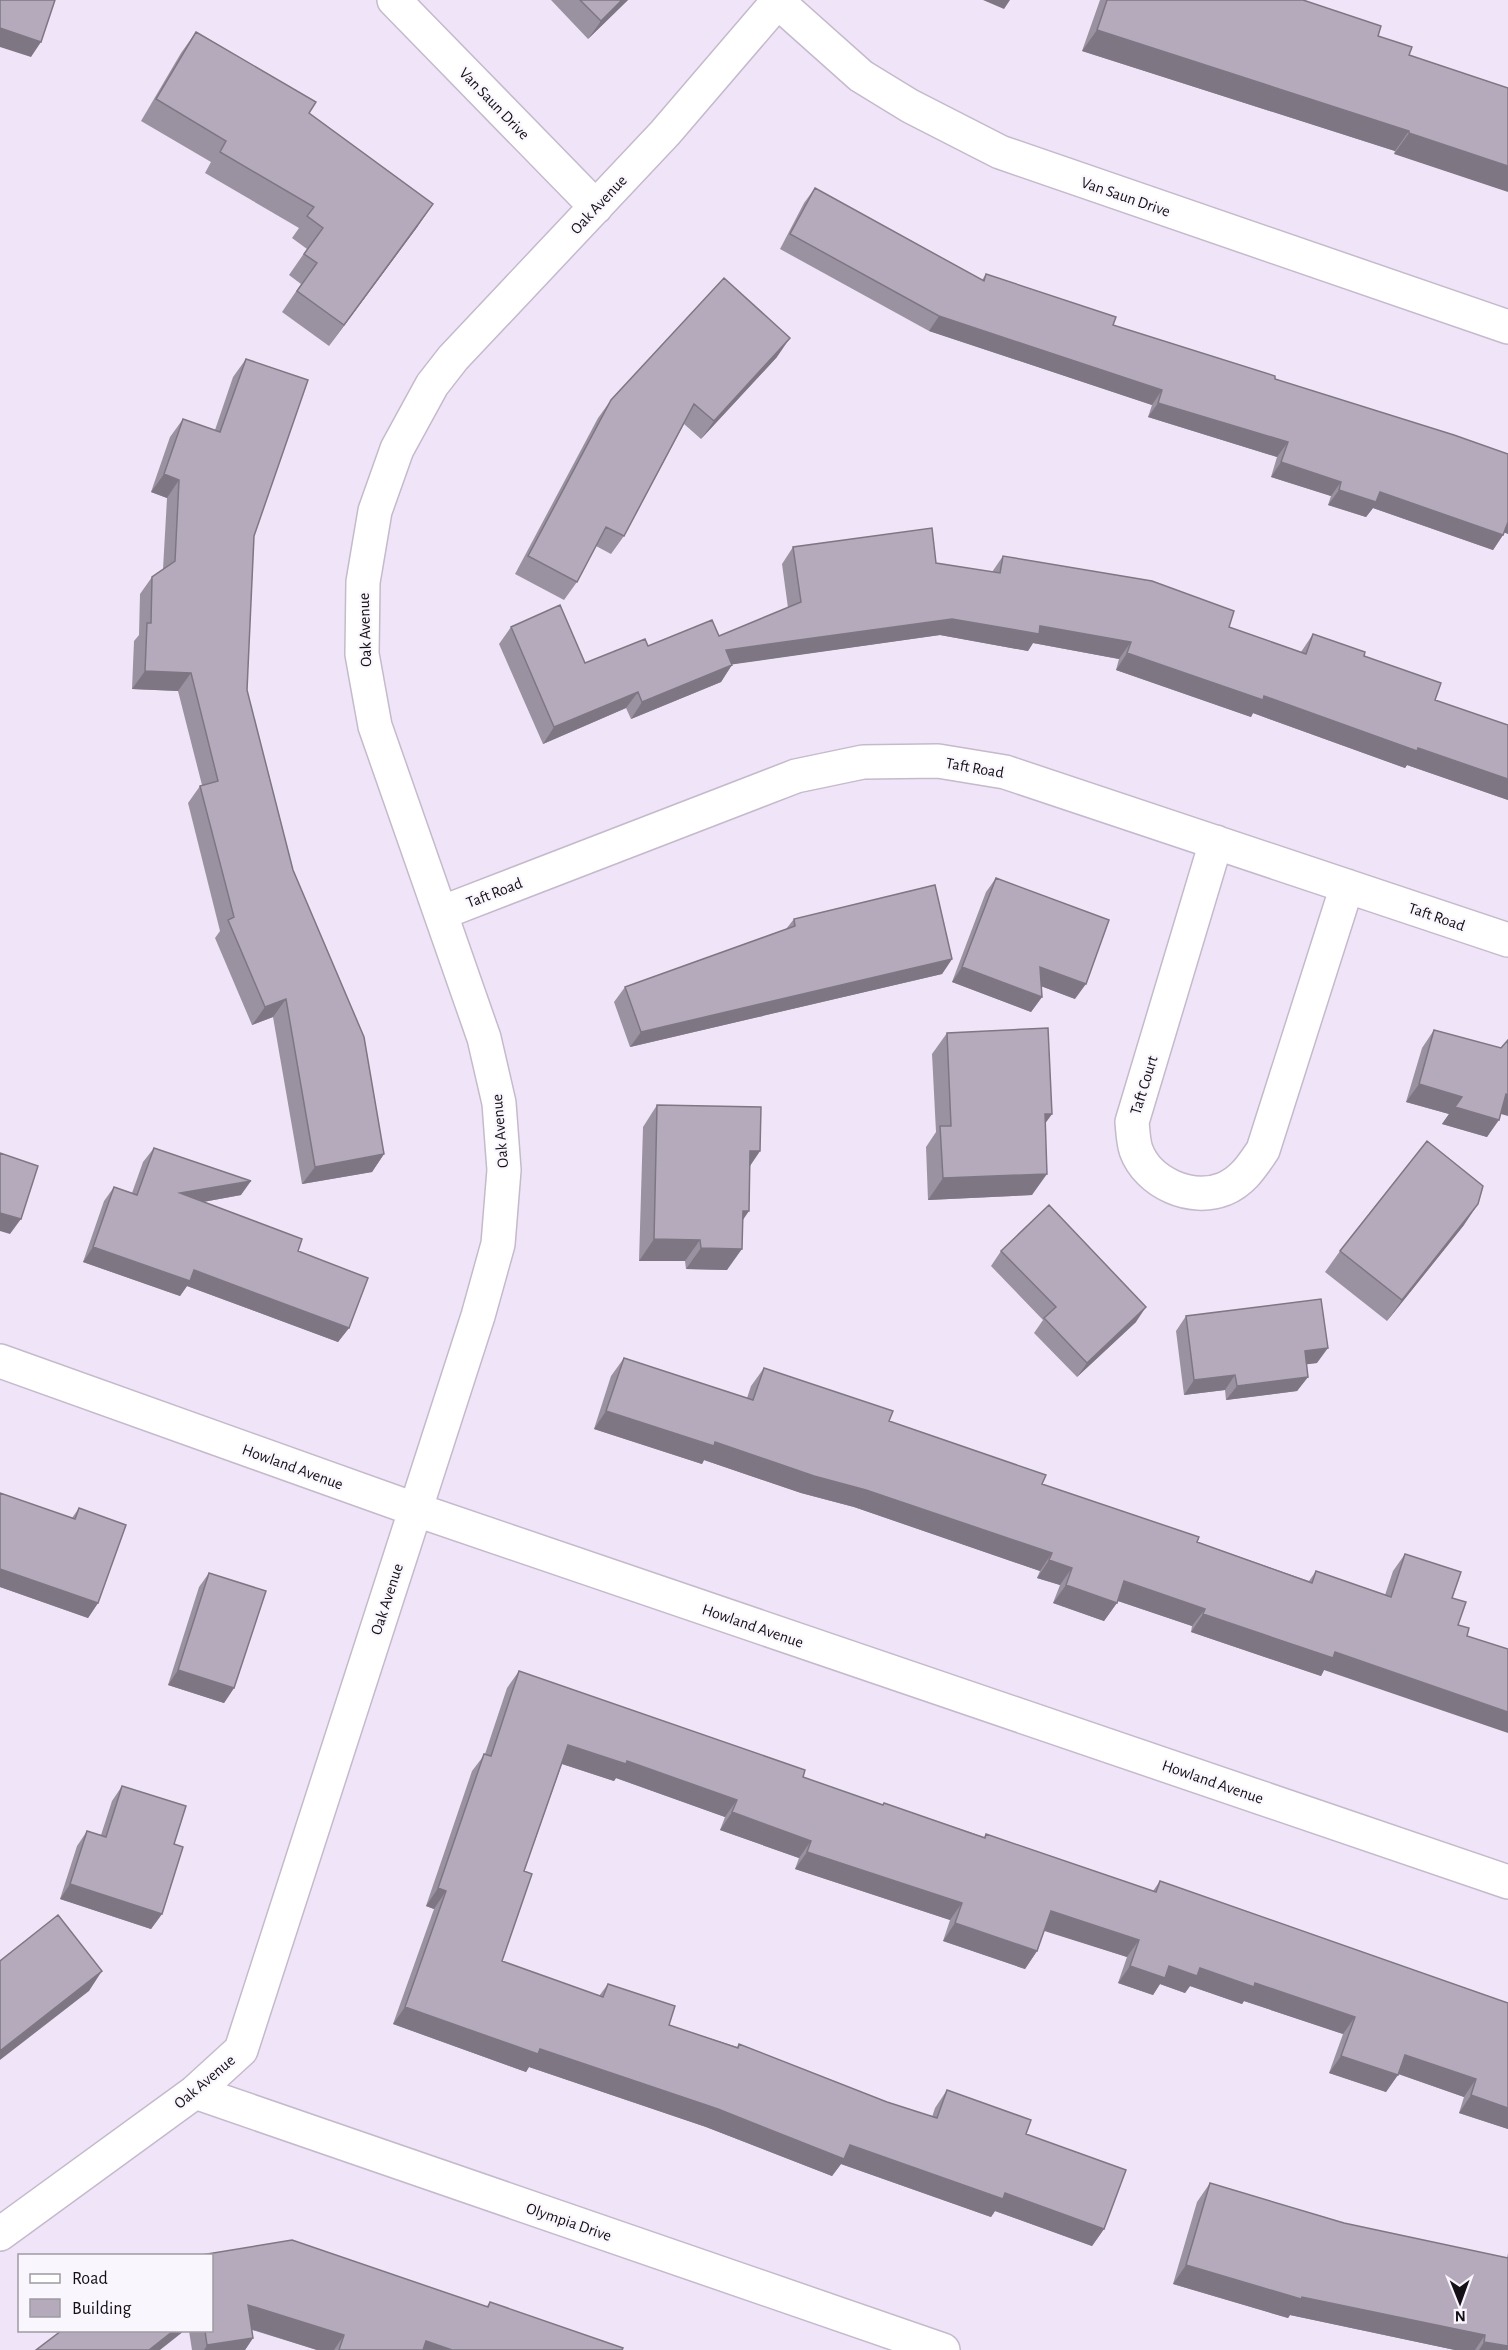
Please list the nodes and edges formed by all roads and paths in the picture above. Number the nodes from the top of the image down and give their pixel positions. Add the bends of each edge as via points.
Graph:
1 (394, 0) edge
2 (778, 1) edge
3 (596, 207) junction
4 (1508, 327) edge
5 (1215, 842) junction
6 (1347, 886) junction
7 (441, 913) junction
8 (1508, 940) edge
9 (0, 1361) edge
10 (414, 1509) junction
11 (1508, 1882) edge
12 (195, 2092) junction
13 (0, 2234) edge
14 (944, 2350) edge

1 - 3 street, Van Saun Drive
2 - 3 street, Oak Avenue
2 - 4 street, Van Saun Drive via 861,76 1000,152
3 - 7 street, Oak Avenue via 432,385 397,449 375,511 363,582 362,654 375,726
5 - 6 street, Taft Road
5 - 6 street, Taft Court via 1132,1122 1136,1150 1151,1173 1173,1188 1200,1193 1224,1189 1247,1174 1263,1150
5 - 7 street, Taft Road via 1005,772 938,761 863,762 796,776
6 - 8 street, Taft Road
7 - 10 street, Oak Avenue via 484,1038 499,1103 504,1170 498,1244
9 - 10 street, Howland Avenue
10 - 11 street, Howland Avenue
10 - 12 street, Oak Avenue via 241,2050
12 - 13 street, Oak Avenue
12 - 14 street, Olympia Drive

